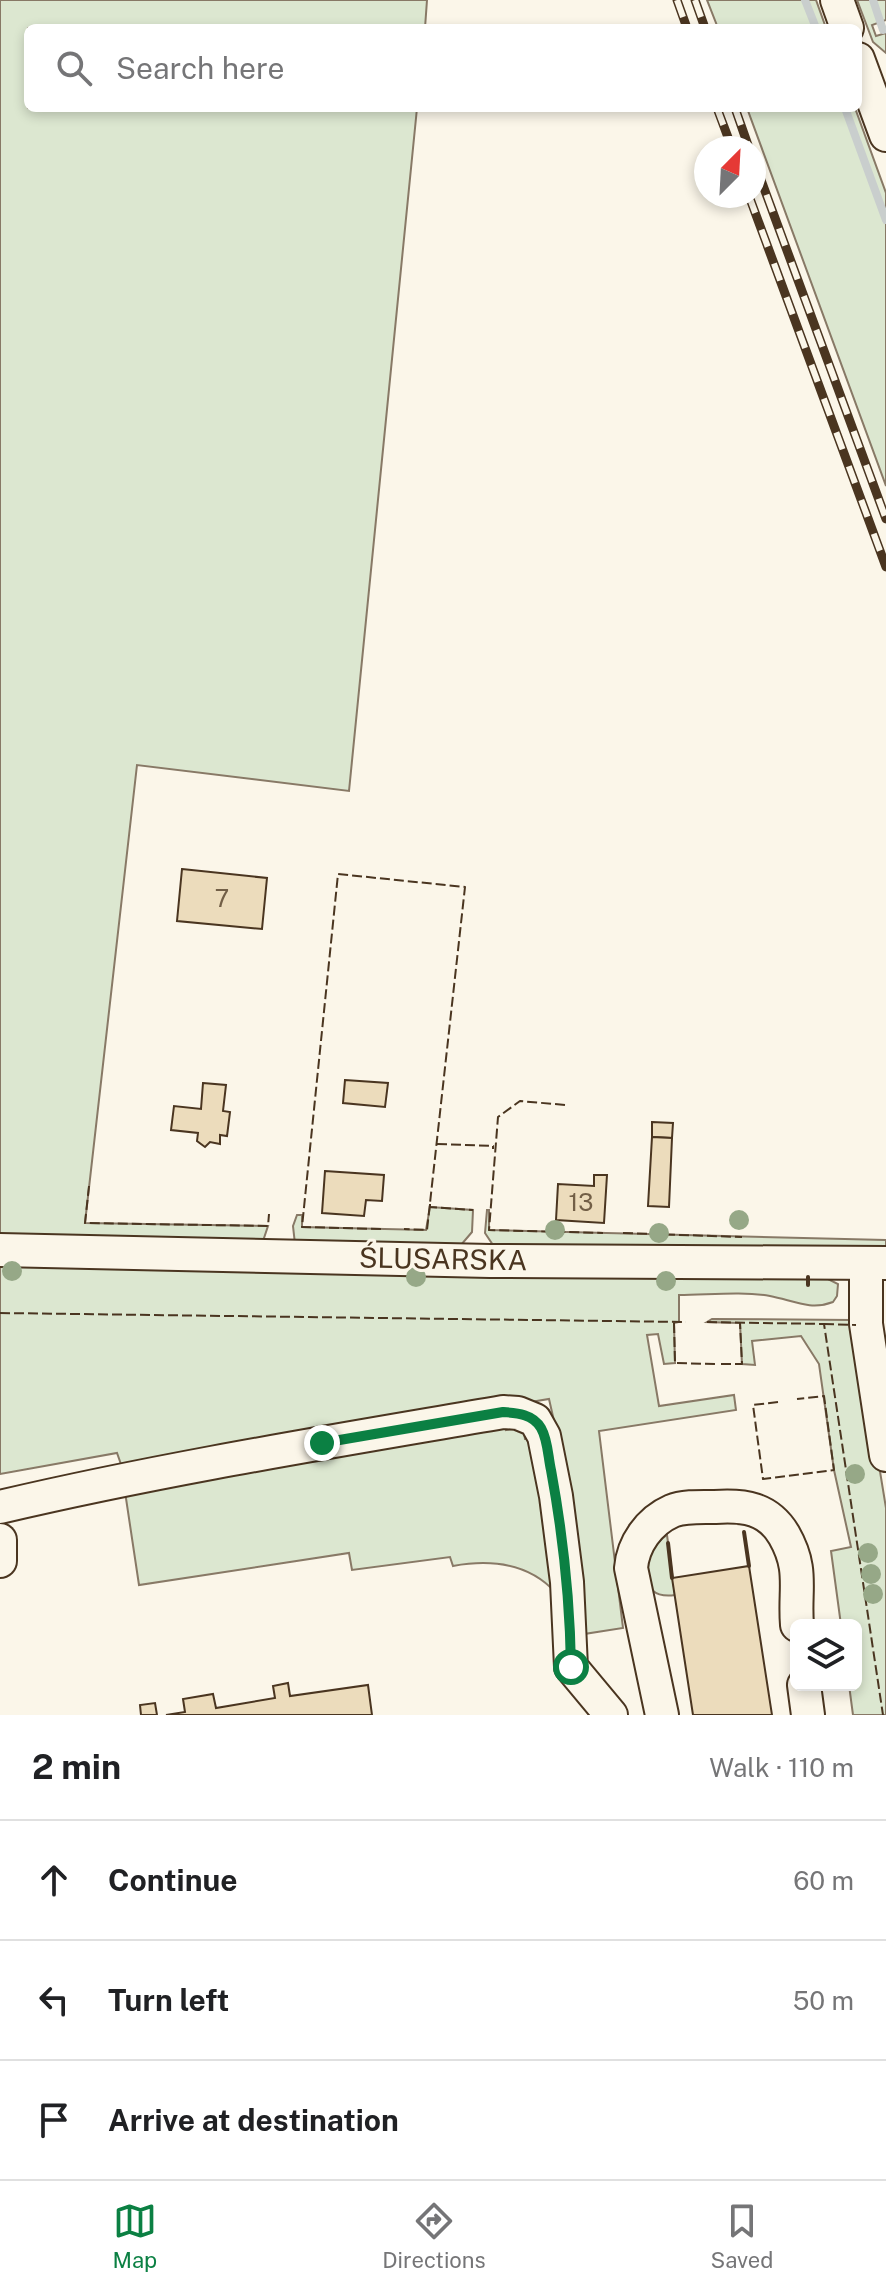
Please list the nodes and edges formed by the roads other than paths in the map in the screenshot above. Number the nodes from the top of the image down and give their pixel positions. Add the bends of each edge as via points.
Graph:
1 (837, 0) edge
2 (846, 24) edge
3 (862, 70) edge
4 (886, 135) edge
5 (0, 1250) edge
6 (876, 1263) edge
7 (886, 1455) edge
8 (0, 1507) edge
9 (0, 1540) edge
10 (0, 1561) edge
11 (796, 1619) edge
12 (805, 1691) edge
13 (611, 1715) edge
14 (662, 1715) edge
15 (808, 1715) edge

1 - 2 street
3 - 4 street
5 - 6 street, ŚLUSARSKA
6 - 7 street via 866,1324
8 - 13 street via 118,1480 518,1413 535,1420 544,1436 567,1582 571,1667
9 - 10 street
11 - 14 street via 794,1556 764,1512 740,1506 698,1508 675,1510 658,1520 639,1540 631,1568
12 - 15 street

